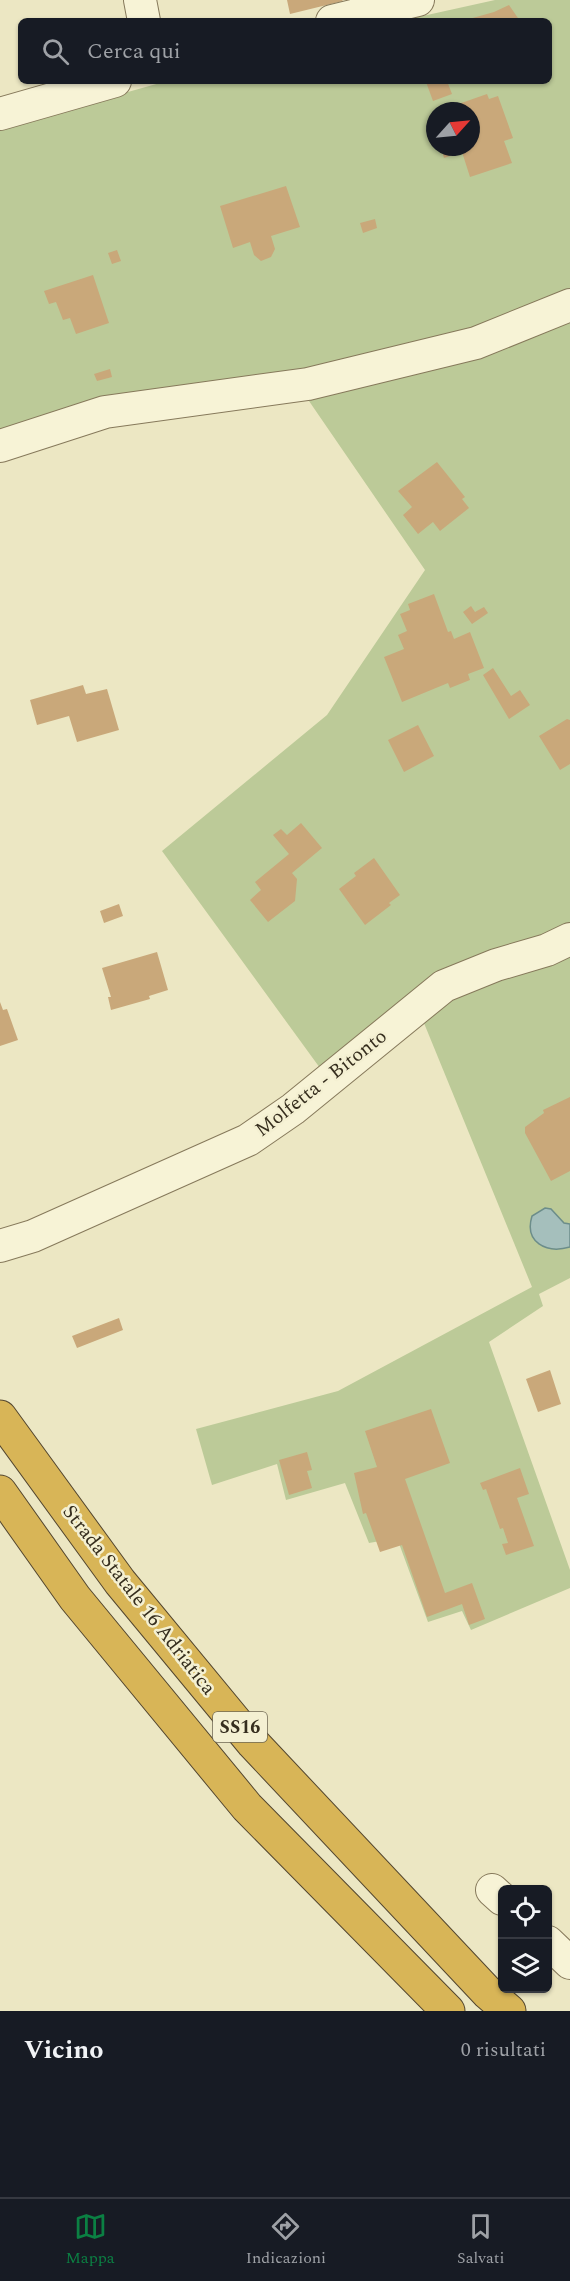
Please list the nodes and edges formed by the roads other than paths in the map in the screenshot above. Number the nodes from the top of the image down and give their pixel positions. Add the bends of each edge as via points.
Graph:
1 (140, 0) edge
2 (418, 0) edge
3 (143, 18) edge
4 (344, 18) edge
5 (105, 84) edge
6 (0, 114) edge
7 (570, 305) edge
8 (0, 446) edge
9 (570, 939) edge
10 (0, 1246) edge
11 (0, 1417) edge
12 (0, 1492) edge
13 (552, 1946) edge
14 (570, 1963) edge
15 (448, 2011) edge
16 (509, 2011) edge

1 - 3 street
2 - 4 street
5 - 6 street
7 - 8 street via 476,343 308,384 105,412
9 - 10 street, Molfetta - Bitonto via 444,986 293,1109 248,1140 33,1236
11 - 16 highway, Strada Statale 16 Adriatica / SS16 via 120,1582 253,1743
12 - 15 highway, SS16 via 75,1598 247,1807
13 - 14 street

